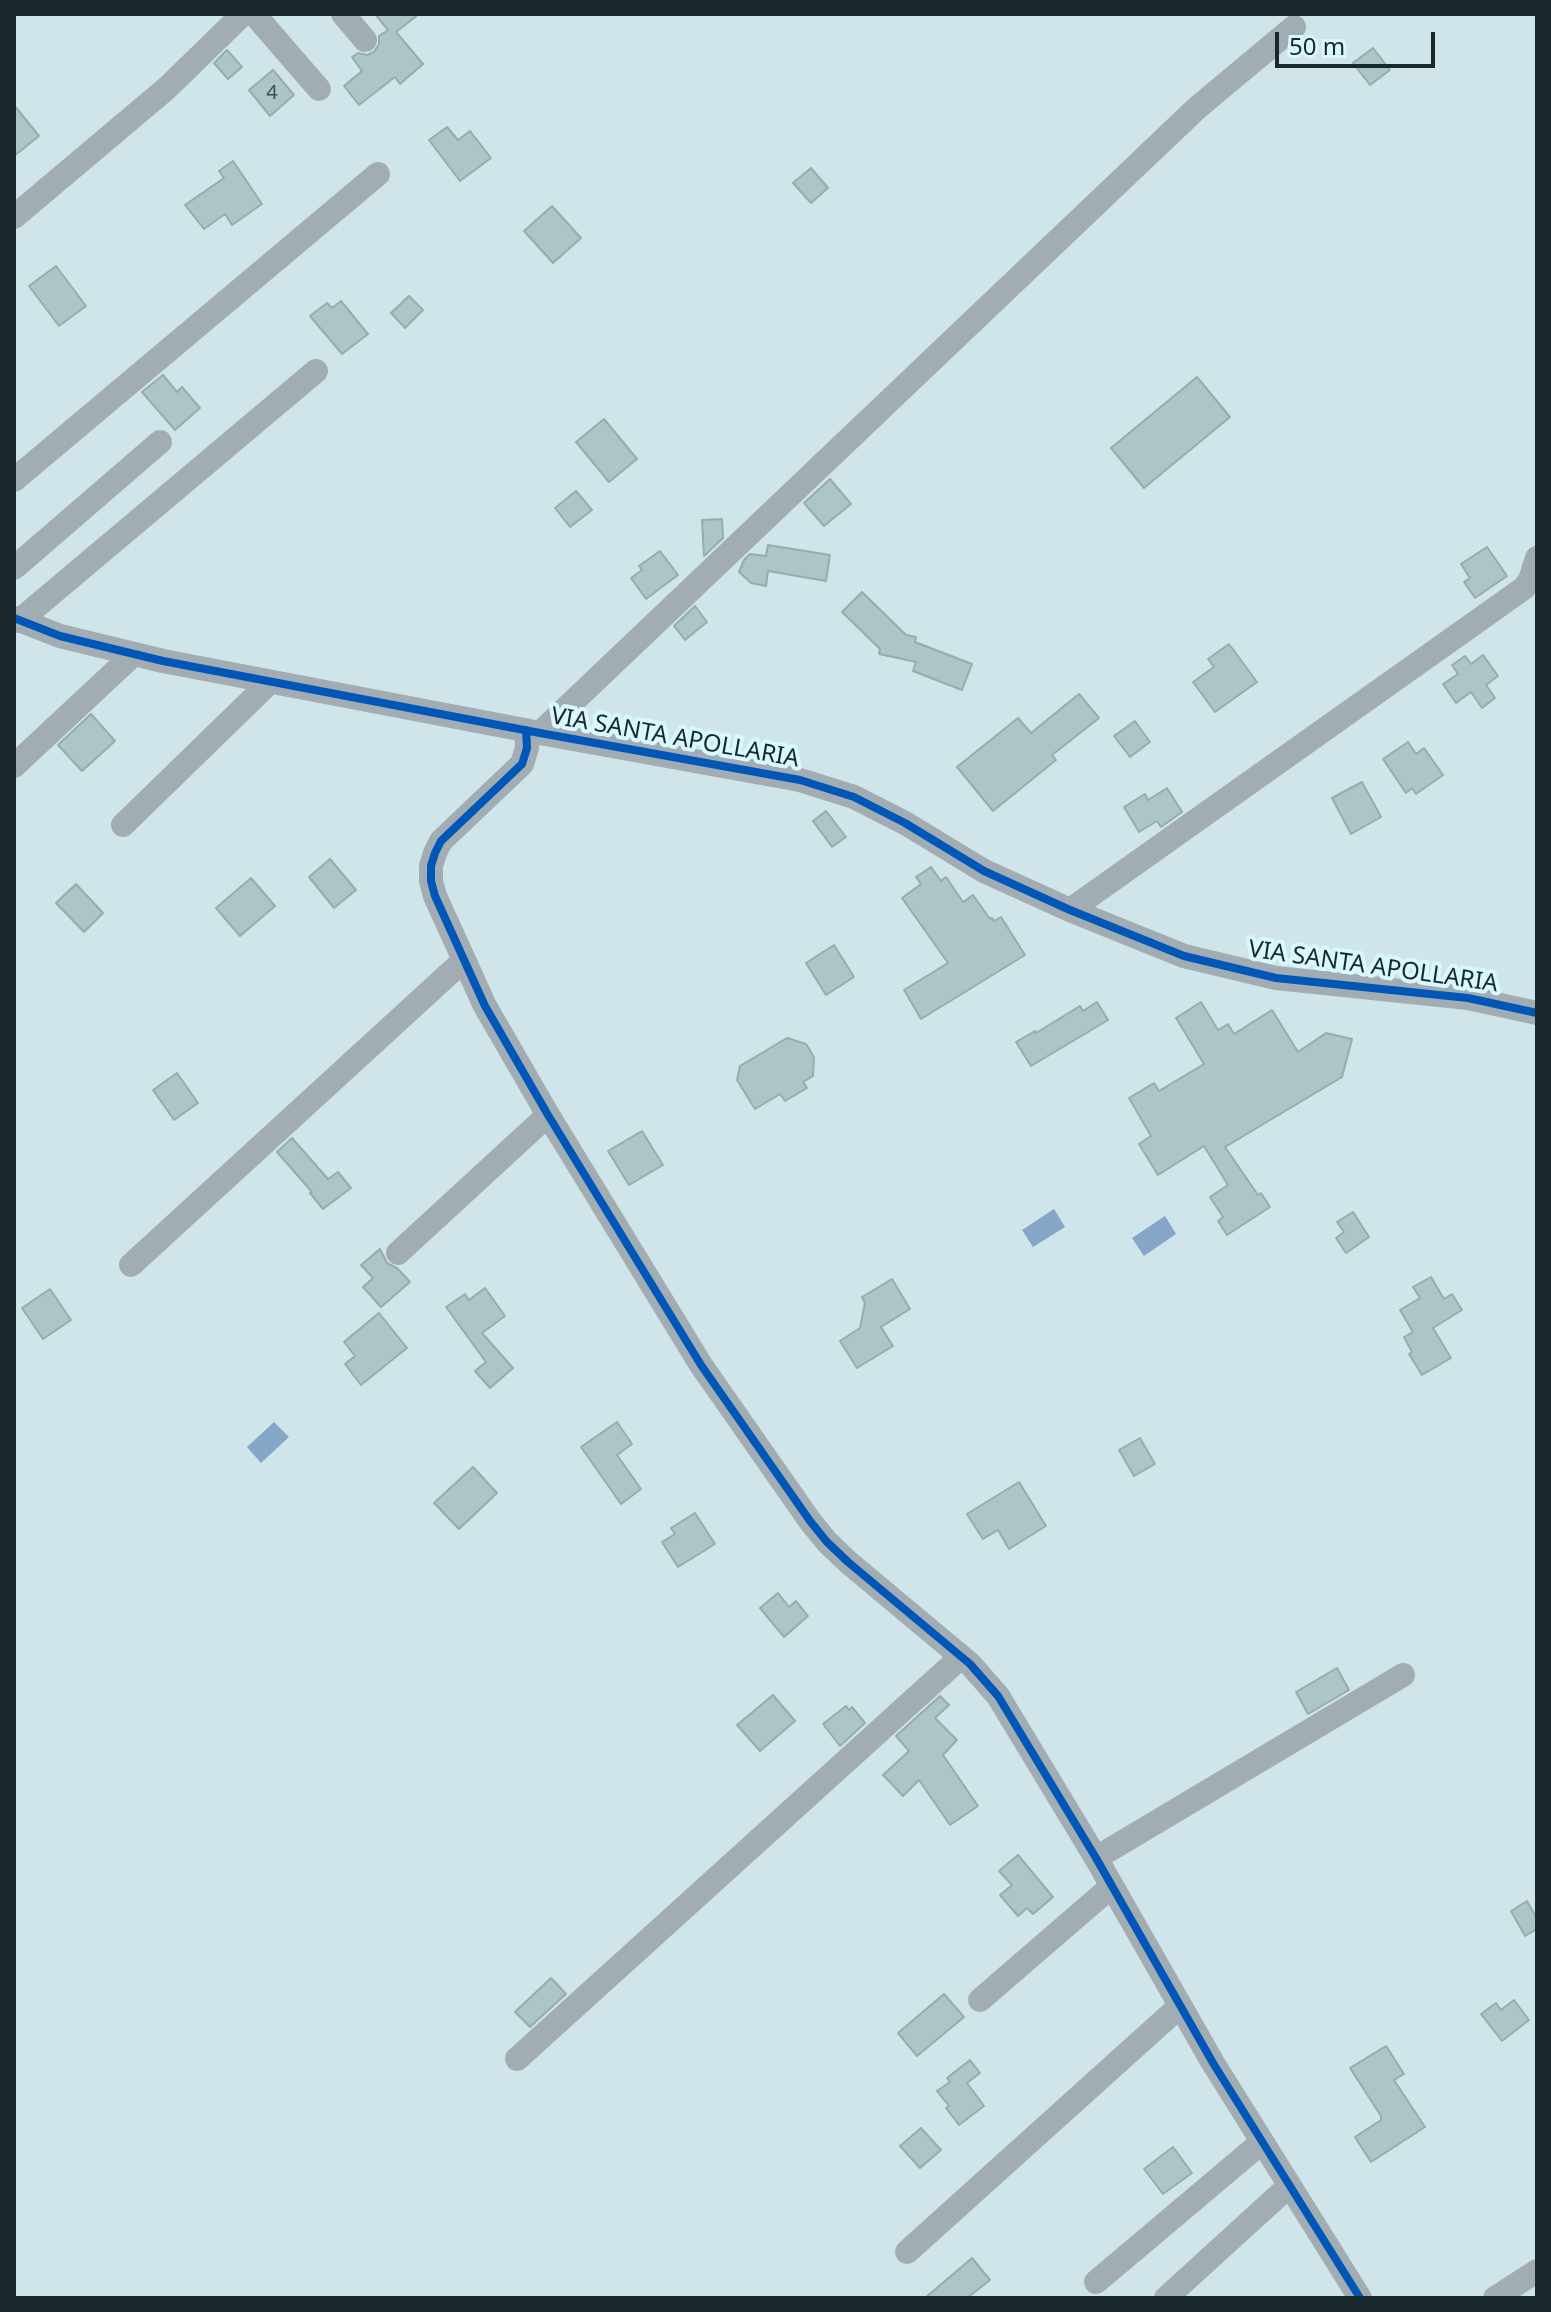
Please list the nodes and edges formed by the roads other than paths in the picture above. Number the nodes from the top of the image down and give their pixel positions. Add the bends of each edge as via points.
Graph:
1 (243, 14) edge
2 (254, 14) edge
3 (343, 14) edge
4 (1294, 27) dead end
5 (365, 40) dead end
6 (319, 89) dead end
7 (378, 174) dead end
8 (14, 217) edge
9 (316, 371) dead end
10 (160, 442) dead end
11 (14, 480) edge
12 (1537, 558) edge
13 (14, 568) edge
14 (17, 619) edge
15 (134, 654) junction
16 (270, 682) junction
17 (533, 732) junction
18 (14, 766) edge
19 (123, 825) dead end
20 (1070, 910) junction
21 (463, 961) junction
22 (1537, 1013) edge
23 (548, 1115) junction
24 (398, 1253) dead end
25 (131, 1265) dead end
26 (961, 1657) junction
27 (1403, 1675) dead end
28 (1096, 1858) junction
29 (1112, 1886) junction
30 (980, 2000) dead end
31 (1180, 2006) junction
32 (517, 2059) dead end
33 (1262, 2142) junction
34 (1289, 2186) junction
35 (907, 2252) dead end
36 (1537, 2271) edge
37 (1096, 2282) dead end
38 (1166, 2298) edge
39 (1360, 2298) edge
40 (1495, 2298) edge

1 - 8 street via 167,88
2 - 6 street
3 - 5 street
4 - 17 street via 1197,108
7 - 11 street
9 - 14 street
10 - 13 street
12 - 20 street via 1524,588
14 - 15 street, VIA SANTA APOLLARIA
15 - 16 street, VIA SANTA APOLLARIA
15 - 18 street
16 - 17 street, VIA SANTA APOLLARIA
16 - 19 street
17 - 20 street, VIA SANTA APOLLARIA via 800,780 854,797 984,871
17 - 21 street via 522,764 445,837 432,859 435,896
20 - 22 street, VIA SANTA APOLLARIA via 1184,956 1276,978 1468,998
21 - 23 street
21 - 25 street
23 - 24 street
23 - 26 street via 701,1365 810,1521 848,1562
26 - 28 street via 998,1696
26 - 32 street
27 - 28 street
28 - 29 street
29 - 30 street
29 - 31 street
31 - 33 street
31 - 35 street
33 - 34 street
33 - 37 street
34 - 38 street
34 - 39 street
36 - 40 street

